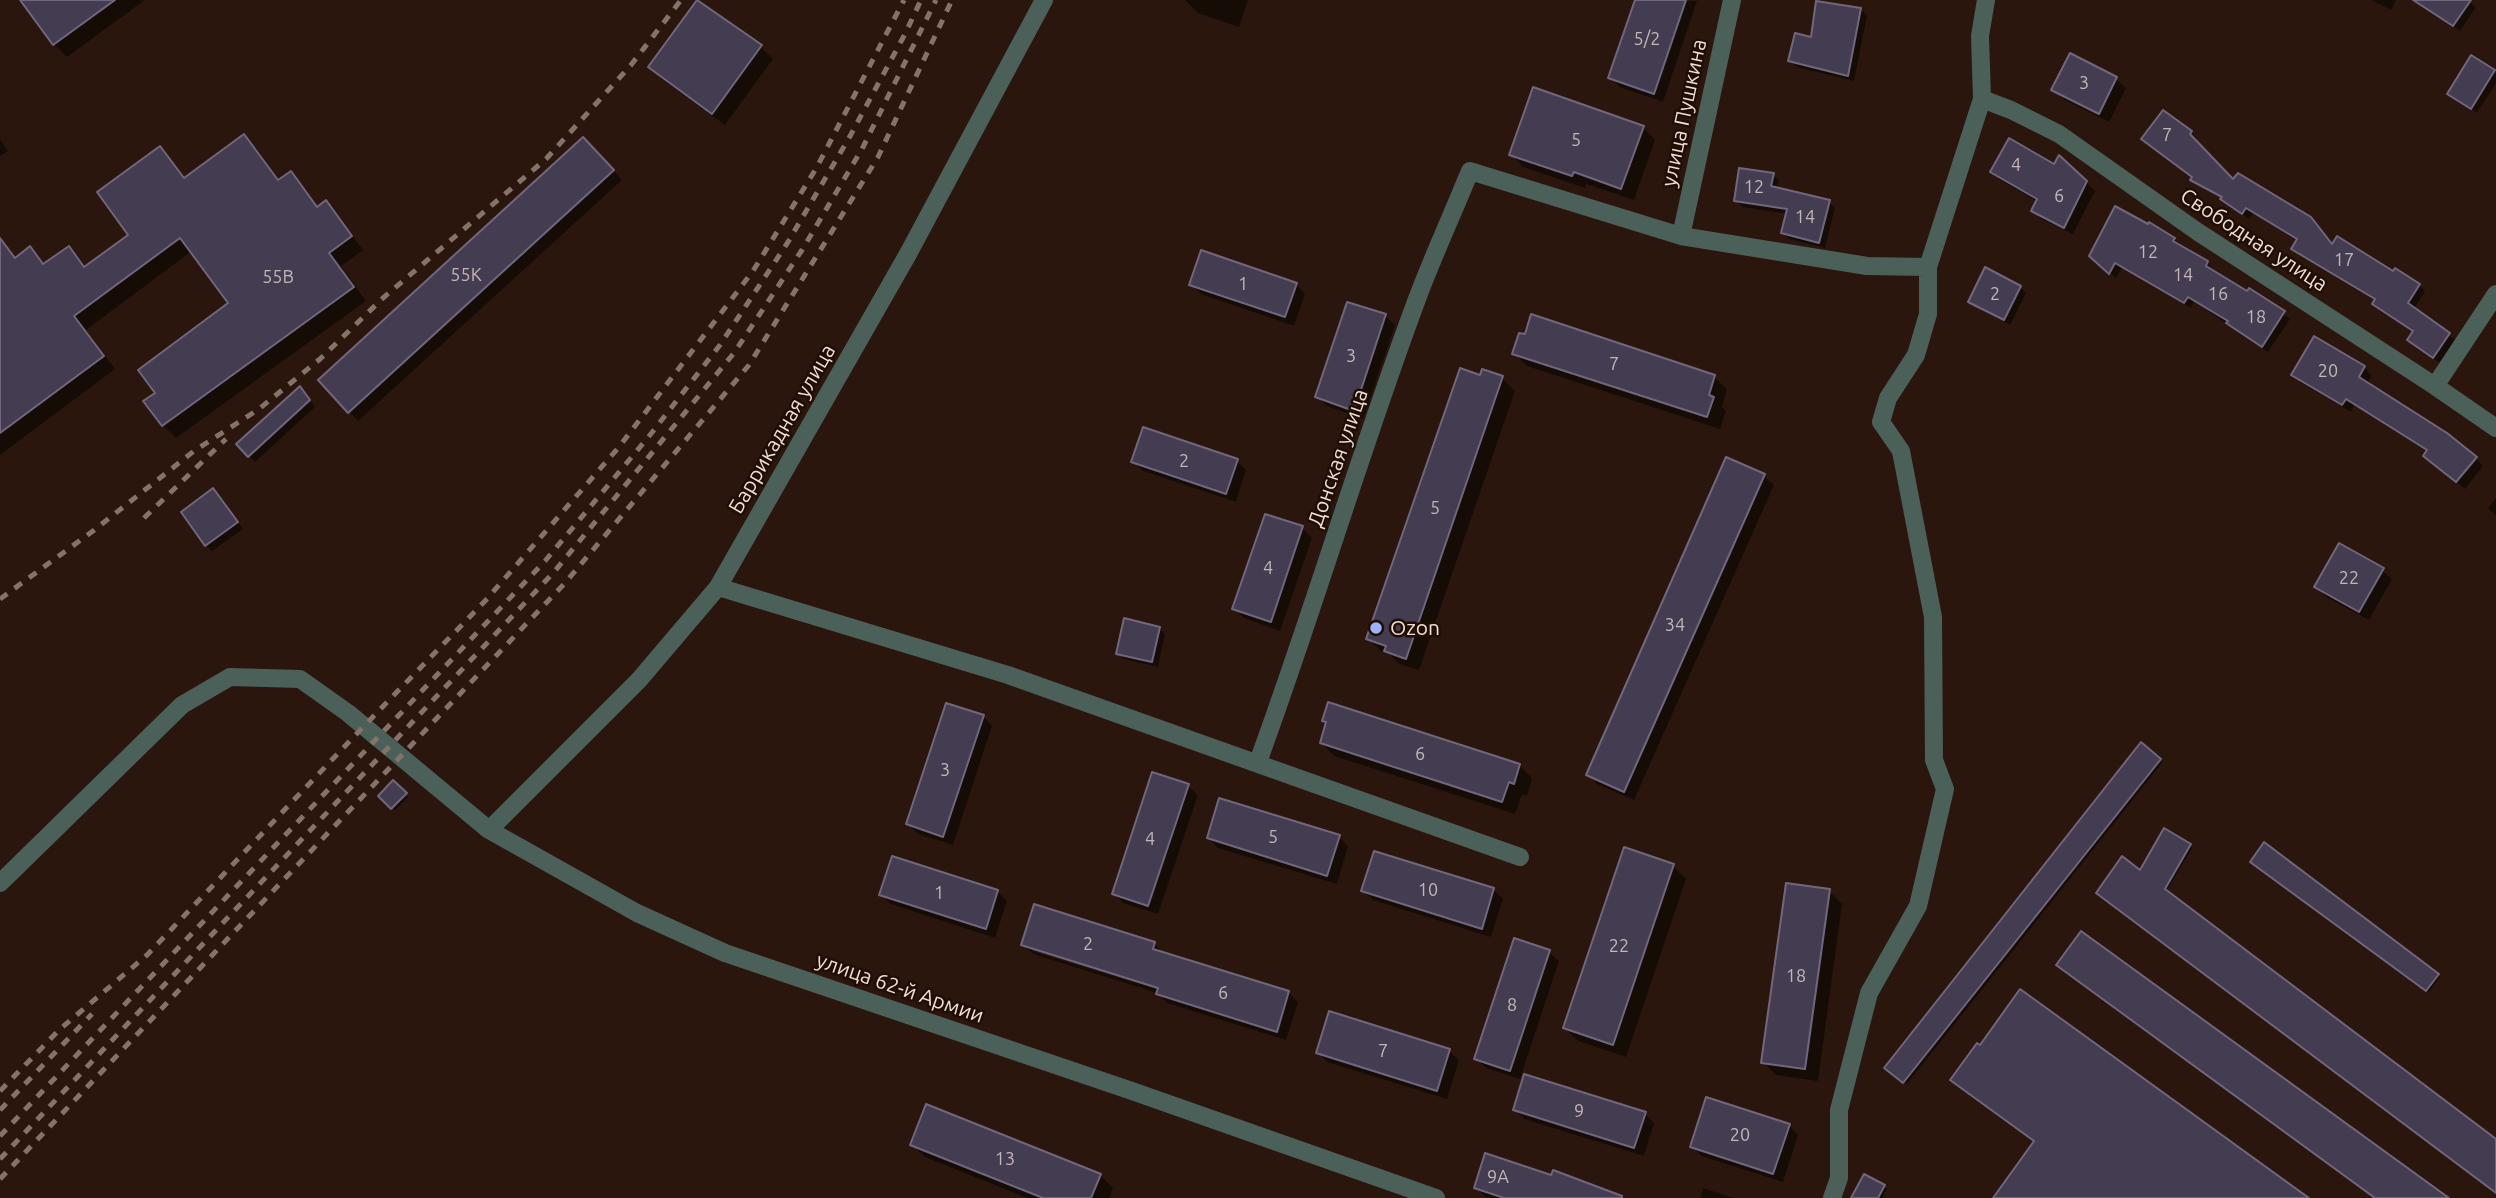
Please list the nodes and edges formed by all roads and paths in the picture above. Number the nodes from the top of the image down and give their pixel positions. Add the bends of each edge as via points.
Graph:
1 (1044, 0) edge
2 (1732, 0) edge
3 (1986, 0) edge
4 (1983, 99) junction
5 (1681, 236) junction
6 (1928, 267) junction
7 (2496, 294) edge
8 (2435, 386) junction
9 (2496, 428) edge
10 (718, 587) junction
11 (1258, 762) junction
12 (489, 830) junction
13 (1520, 857) dead end
14 (0, 883) edge
15 (1436, 1198) edge
16 (1832, 1198) edge

1 - 10 street, Баррикадная улица via 908,254
2 - 5 street, улица Пушкина
3 - 4 street via 1980,36
4 - 6 street
4 - 8 street, Свободная улица via 2059,134 2198,232
5 - 6 street via 1867,266
5 - 11 street, Донская улица via 1470,171 1417,297
6 - 16 street via 1928,314 1916,355 1888,398 1881,422 1901,451 1933,617 1934,760 1945,789 1918,906 1869,993 1839,1110 1839,1178
7 - 8 street
8 - 9 street, Свободная улица
10 - 11 street via 1008,675
10 - 12 street, Баррикадная улица via 639,680
11 - 13 street
12 - 14 street, улица 62-й Армии via 300,679 230,677 182,705
12 - 15 street, улица 62-й Армии via 637,913 725,953

